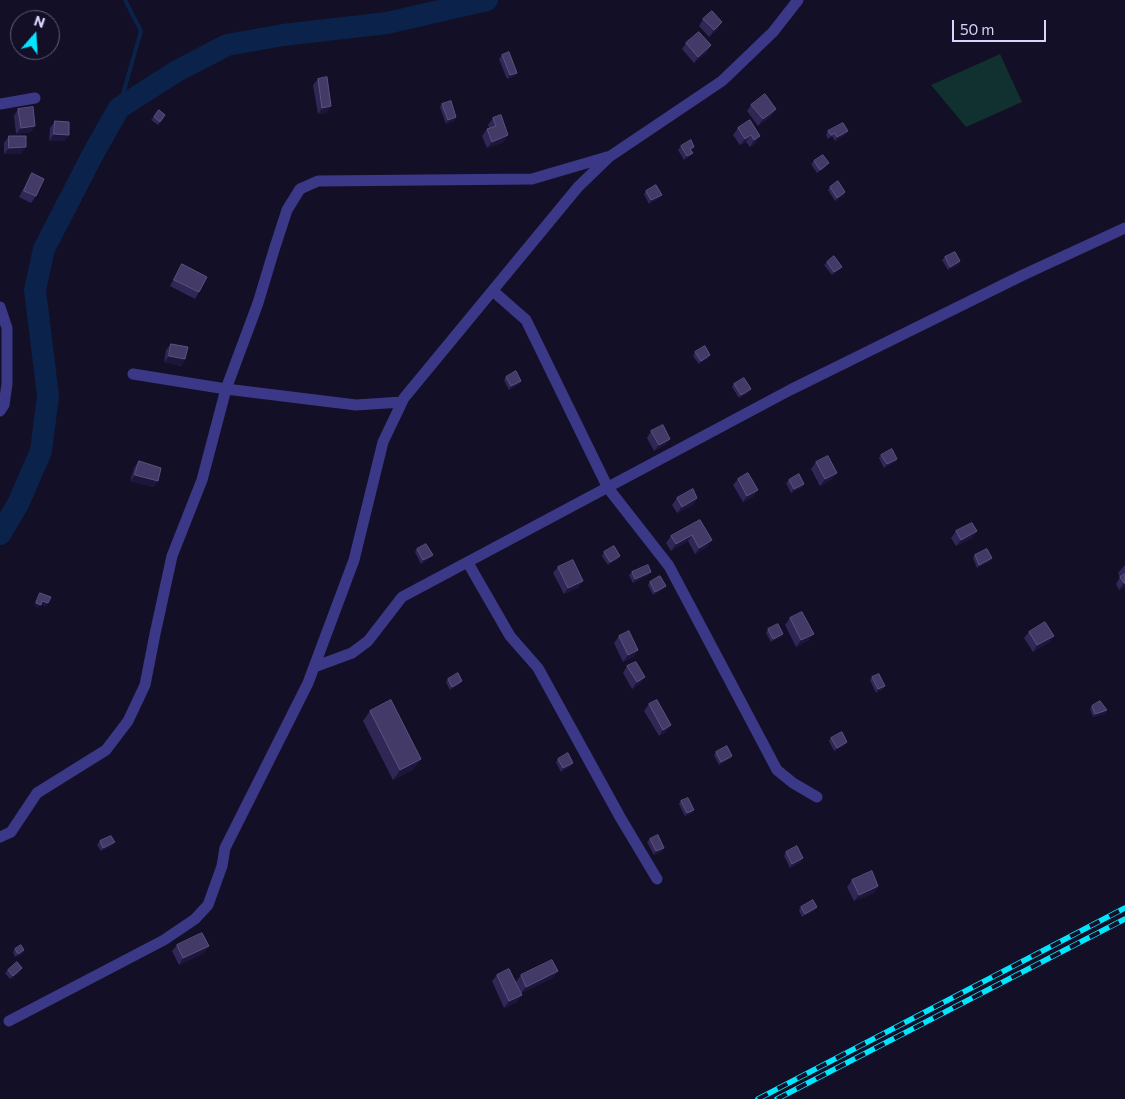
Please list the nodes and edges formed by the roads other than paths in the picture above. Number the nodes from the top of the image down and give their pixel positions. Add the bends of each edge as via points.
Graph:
1 (798, 0) edge
2 (35, 98) dead end
3 (0, 104) edge
4 (609, 157) junction
5 (1125, 228) edge
6 (493, 291) junction
7 (0, 307) edge
8 (133, 374) dead end
9 (226, 389) junction
10 (402, 402) junction
11 (0, 410) edge
12 (608, 488) junction
13 (468, 563) junction
14 (314, 667) junction
15 (817, 797) dead end
16 (0, 837) edge
17 (658, 879) dead end
18 (9, 1021) dead end

1 - 4 street via 773,32 722,81
2 - 3 street
4 - 6 street via 578,187
4 - 9 street via 532,179 318,181 300,189 287,210 258,303
5 - 12 street via 799,386
6 - 10 street
6 - 12 street via 526,320
7 - 11 street via 7,328 7,384 4,405
8 - 9 street
9 - 10 street via 356,405
9 - 16 street via 202,480 172,556 145,686 128,721 106,750 37,793 11,832
10 - 14 street via 383,442 354,560
12 - 13 street
12 - 15 street via 669,566 777,770
13 - 14 street via 402,597 368,641 352,654
13 - 17 street via 510,636 538,668
14 - 18 street via 225,848 208,905 195,919 164,940

